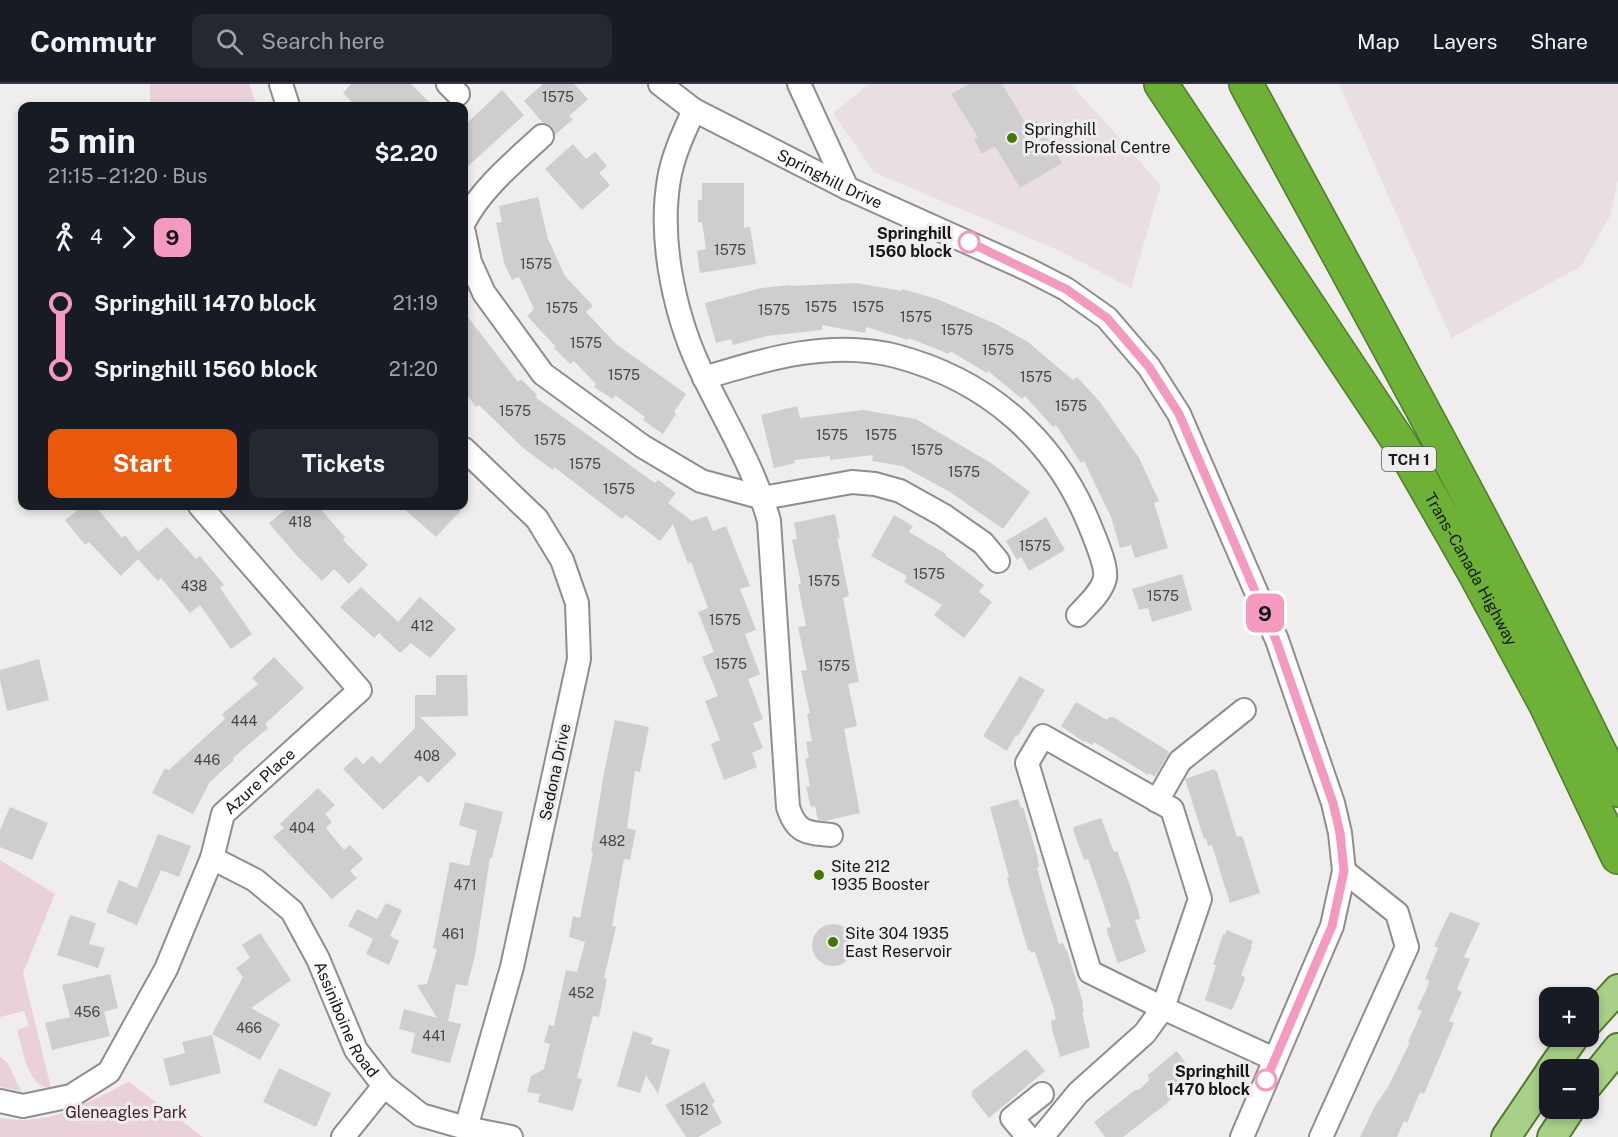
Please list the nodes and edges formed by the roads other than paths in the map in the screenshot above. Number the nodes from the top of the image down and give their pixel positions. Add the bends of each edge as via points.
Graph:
1 (660, 84) edge
2 (799, 84) edge
3 (1161, 84) edge
4 (1246, 84) edge
5 (694, 110) junction
6 (542, 136) dead end
7 (847, 188) junction
8 (468, 214) edge
9 (468, 252) edge
10 (704, 378) junction
11 (468, 453) edge
12 (763, 498) junction
13 (203, 510) edge
14 (998, 561) dead end
15 (1078, 615) dead end
16 (1244, 710) dead end
17 (1618, 790) edge
18 (1157, 801) junction
19 (831, 836) dead end
20 (1618, 857) edge
21 (212, 858) junction
22 (1344, 871) junction
23 (1618, 989) edge
24 (1163, 1008) junction
25 (1599, 1010) edge
26 (1618, 1048) edge
27 (1274, 1059) junction
28 (1599, 1071) edge
29 (384, 1086) junction
30 (1539, 1088) edge
31 (1042, 1094) dead end
32 (0, 1101) edge
33 (1564, 1119) edge
34 (466, 1128) junction
35 (343, 1137) edge
36 (511, 1137) edge
37 (1028, 1137) edge
38 (1042, 1137) edge
39 (1242, 1137) edge
40 (1322, 1137) edge
41 (1506, 1137) edge
42 (1552, 1137) edge

1 - 5 street, Springhill Drive
2 - 7 street
3 - 20 highway, Trans-Canada Highway / TCH 1 via 1403,448 1546,705
4 - 17 highway, Trans-Canada Highway / TCH 1 via 1467,494
5 - 7 street, Springhill Drive
5 - 10 street via 669,178 666,224 671,276 684,332
6 - 8 street via 495,180
7 - 22 street, Springhill Drive via 1066,289 1107,318 1149,367 1179,414 1276,640 1333,803
9 - 12 street via 484,293 543,374 642,446 701,481
10 - 12 street
10 - 15 street via 762,360 807,352 854,350 894,356 969,384 1031,433 1058,465 1082,507 1098,545 1105,577 1100,590
11 - 34 street, Sedona Drive via 537,519 562,560 578,603 579,659 512,967
12 - 14 street via 828,485 875,483 900,491 943,515 983,543
12 - 19 street via 769,521 788,807 799,828
13 - 21 street, Azure Place via 360,690 223,814
16 - 18 street via 1180,761
18 - 24 street via 1172,809 1200,899
18 - 24 street via 1043,736 1027,763 1090,972
21 - 29 street, Assiniboine Road via 255,879 292,911 318,959 356,1050
21 - 32 street, Azure Place via 166,969 109,1072 70,1096 23,1106
22 - 27 street, Springhill Drive via 1332,926
22 - 40 street via 1397,913 1407,947
23 - 25 main road
24 - 27 street
24 - 38 street via 1145,1033 1078,1093
26 - 28 main road
27 - 39 street, Springhill Drive
29 - 34 street, Assiniboine Road via 421,1115
29 - 35 street
30 - 41 main road
31 - 37 street via 1012,1118
33 - 42 main road
34 - 36 street, Assiniboine Road

